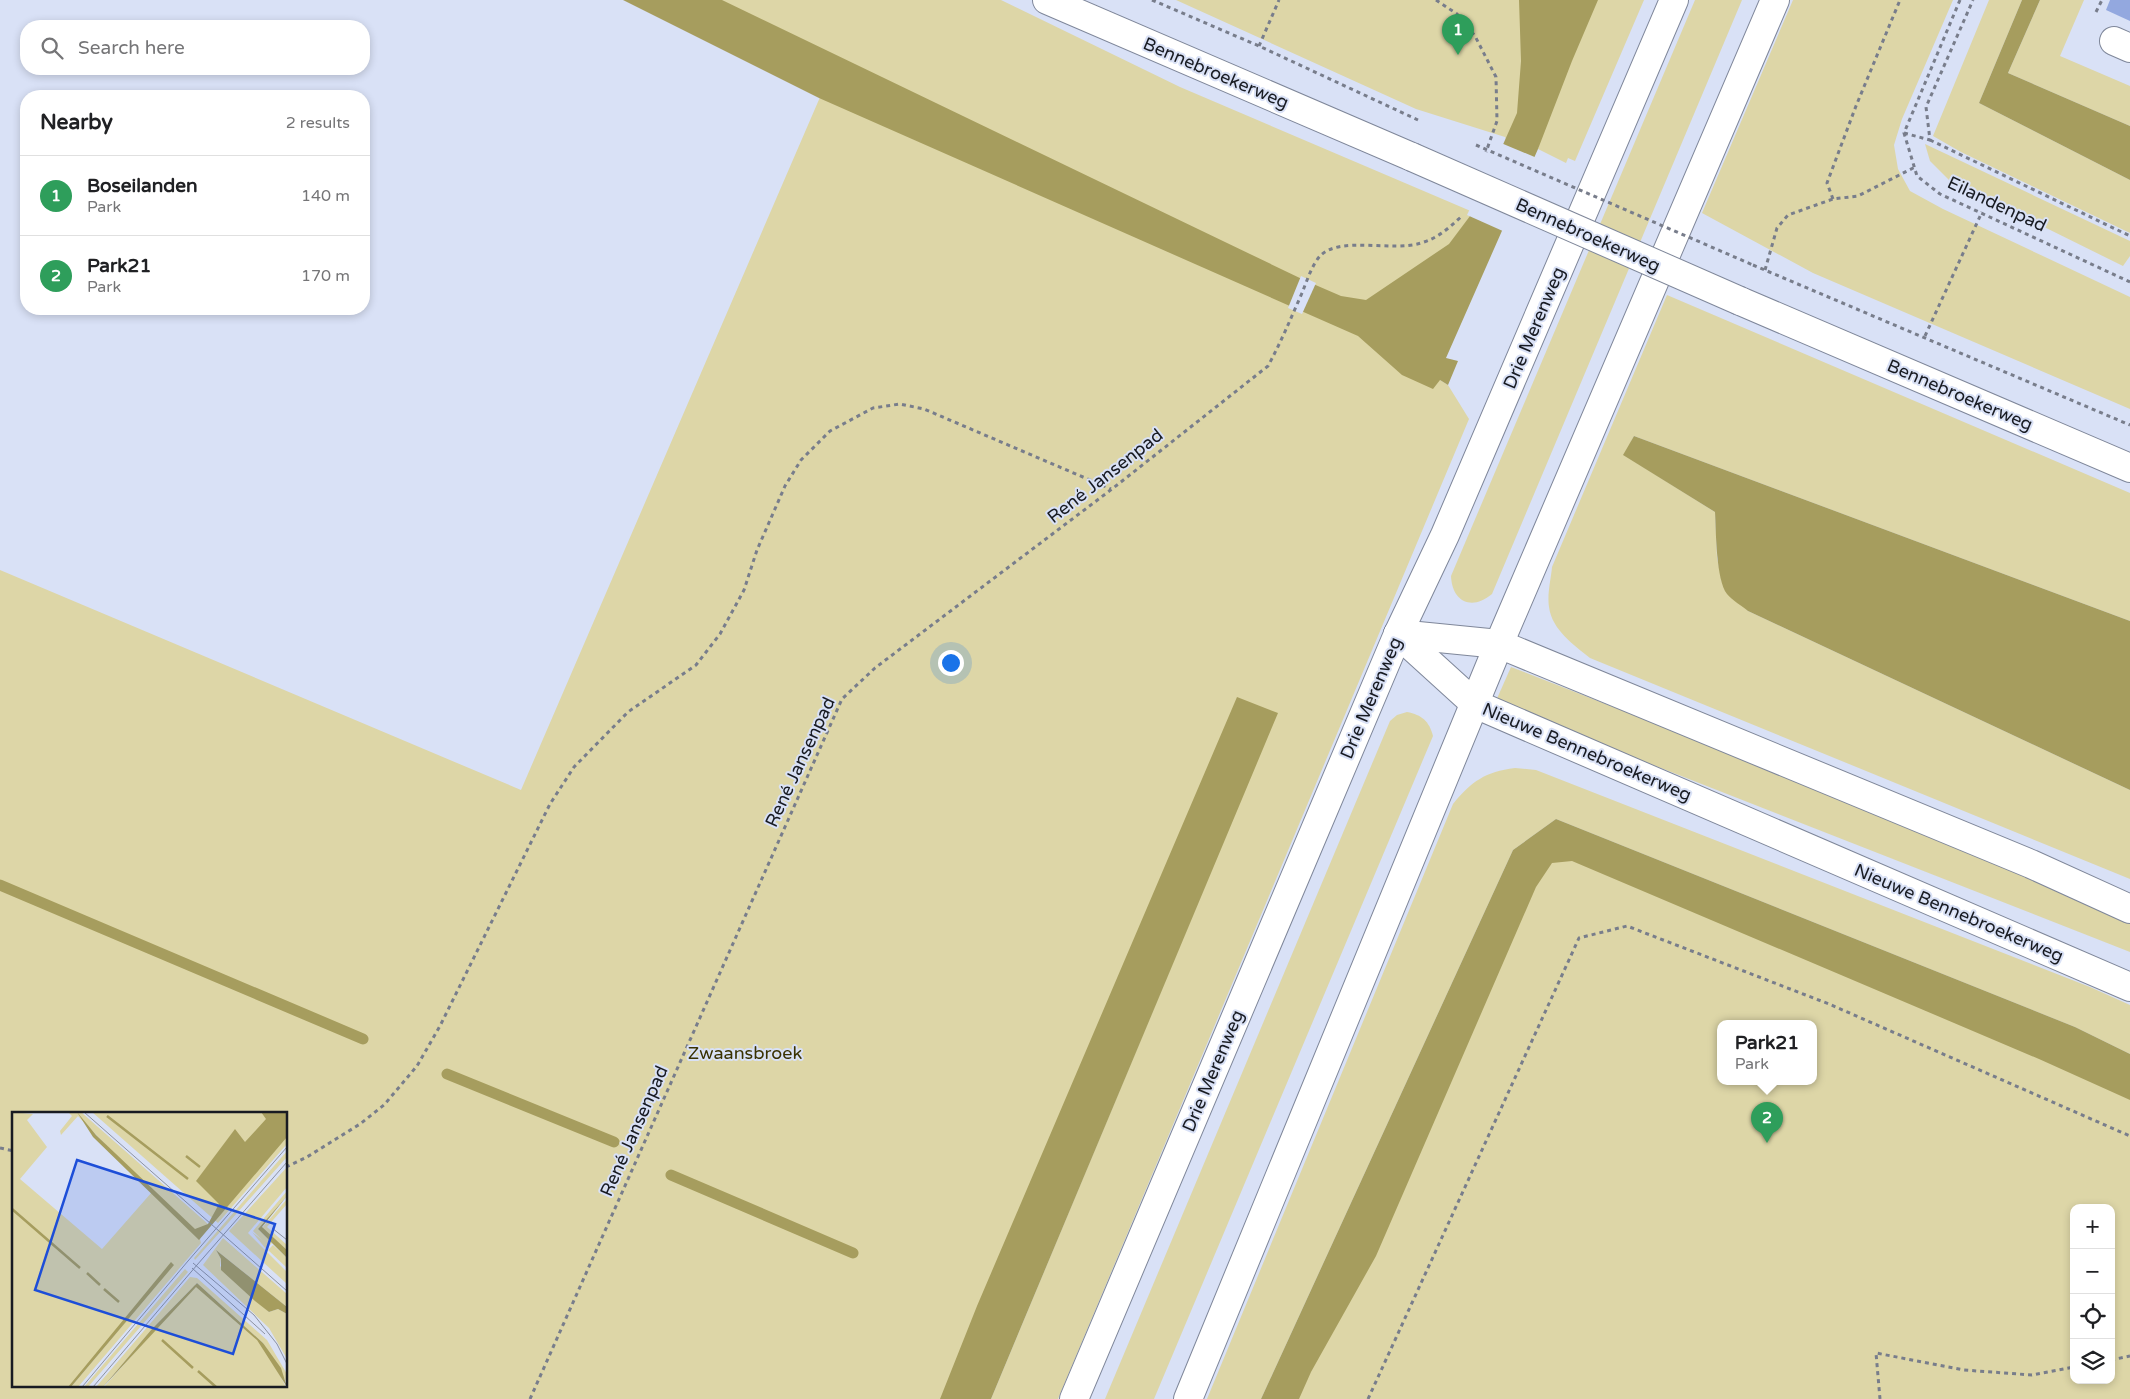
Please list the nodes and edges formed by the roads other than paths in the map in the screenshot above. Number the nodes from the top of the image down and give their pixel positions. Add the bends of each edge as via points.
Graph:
1 (1046, 0) edge
2 (1674, 0) edge
3 (1775, 0) edge
4 (2130, 468) edge
5 (1398, 634) junction
6 (1499, 644) junction
7 (1475, 704) junction
8 (2130, 909) edge
9 (2130, 987) edge
10 (1074, 1399) edge
11 (1188, 1399) edge

1 - 4 main road, Bennebroekerweg, bridge
2 - 5 main road, Drie Merenweg via 1446,535
3 - 6 main road
5 - 6 main road
5 - 7 main road, Nieuwe Bennebroekerweg
5 - 10 main road, Drie Merenweg
6 - 7 main road
6 - 8 main road via 2032,864
7 - 9 main road, Nieuwe Bennebroekerweg
7 - 11 main road

